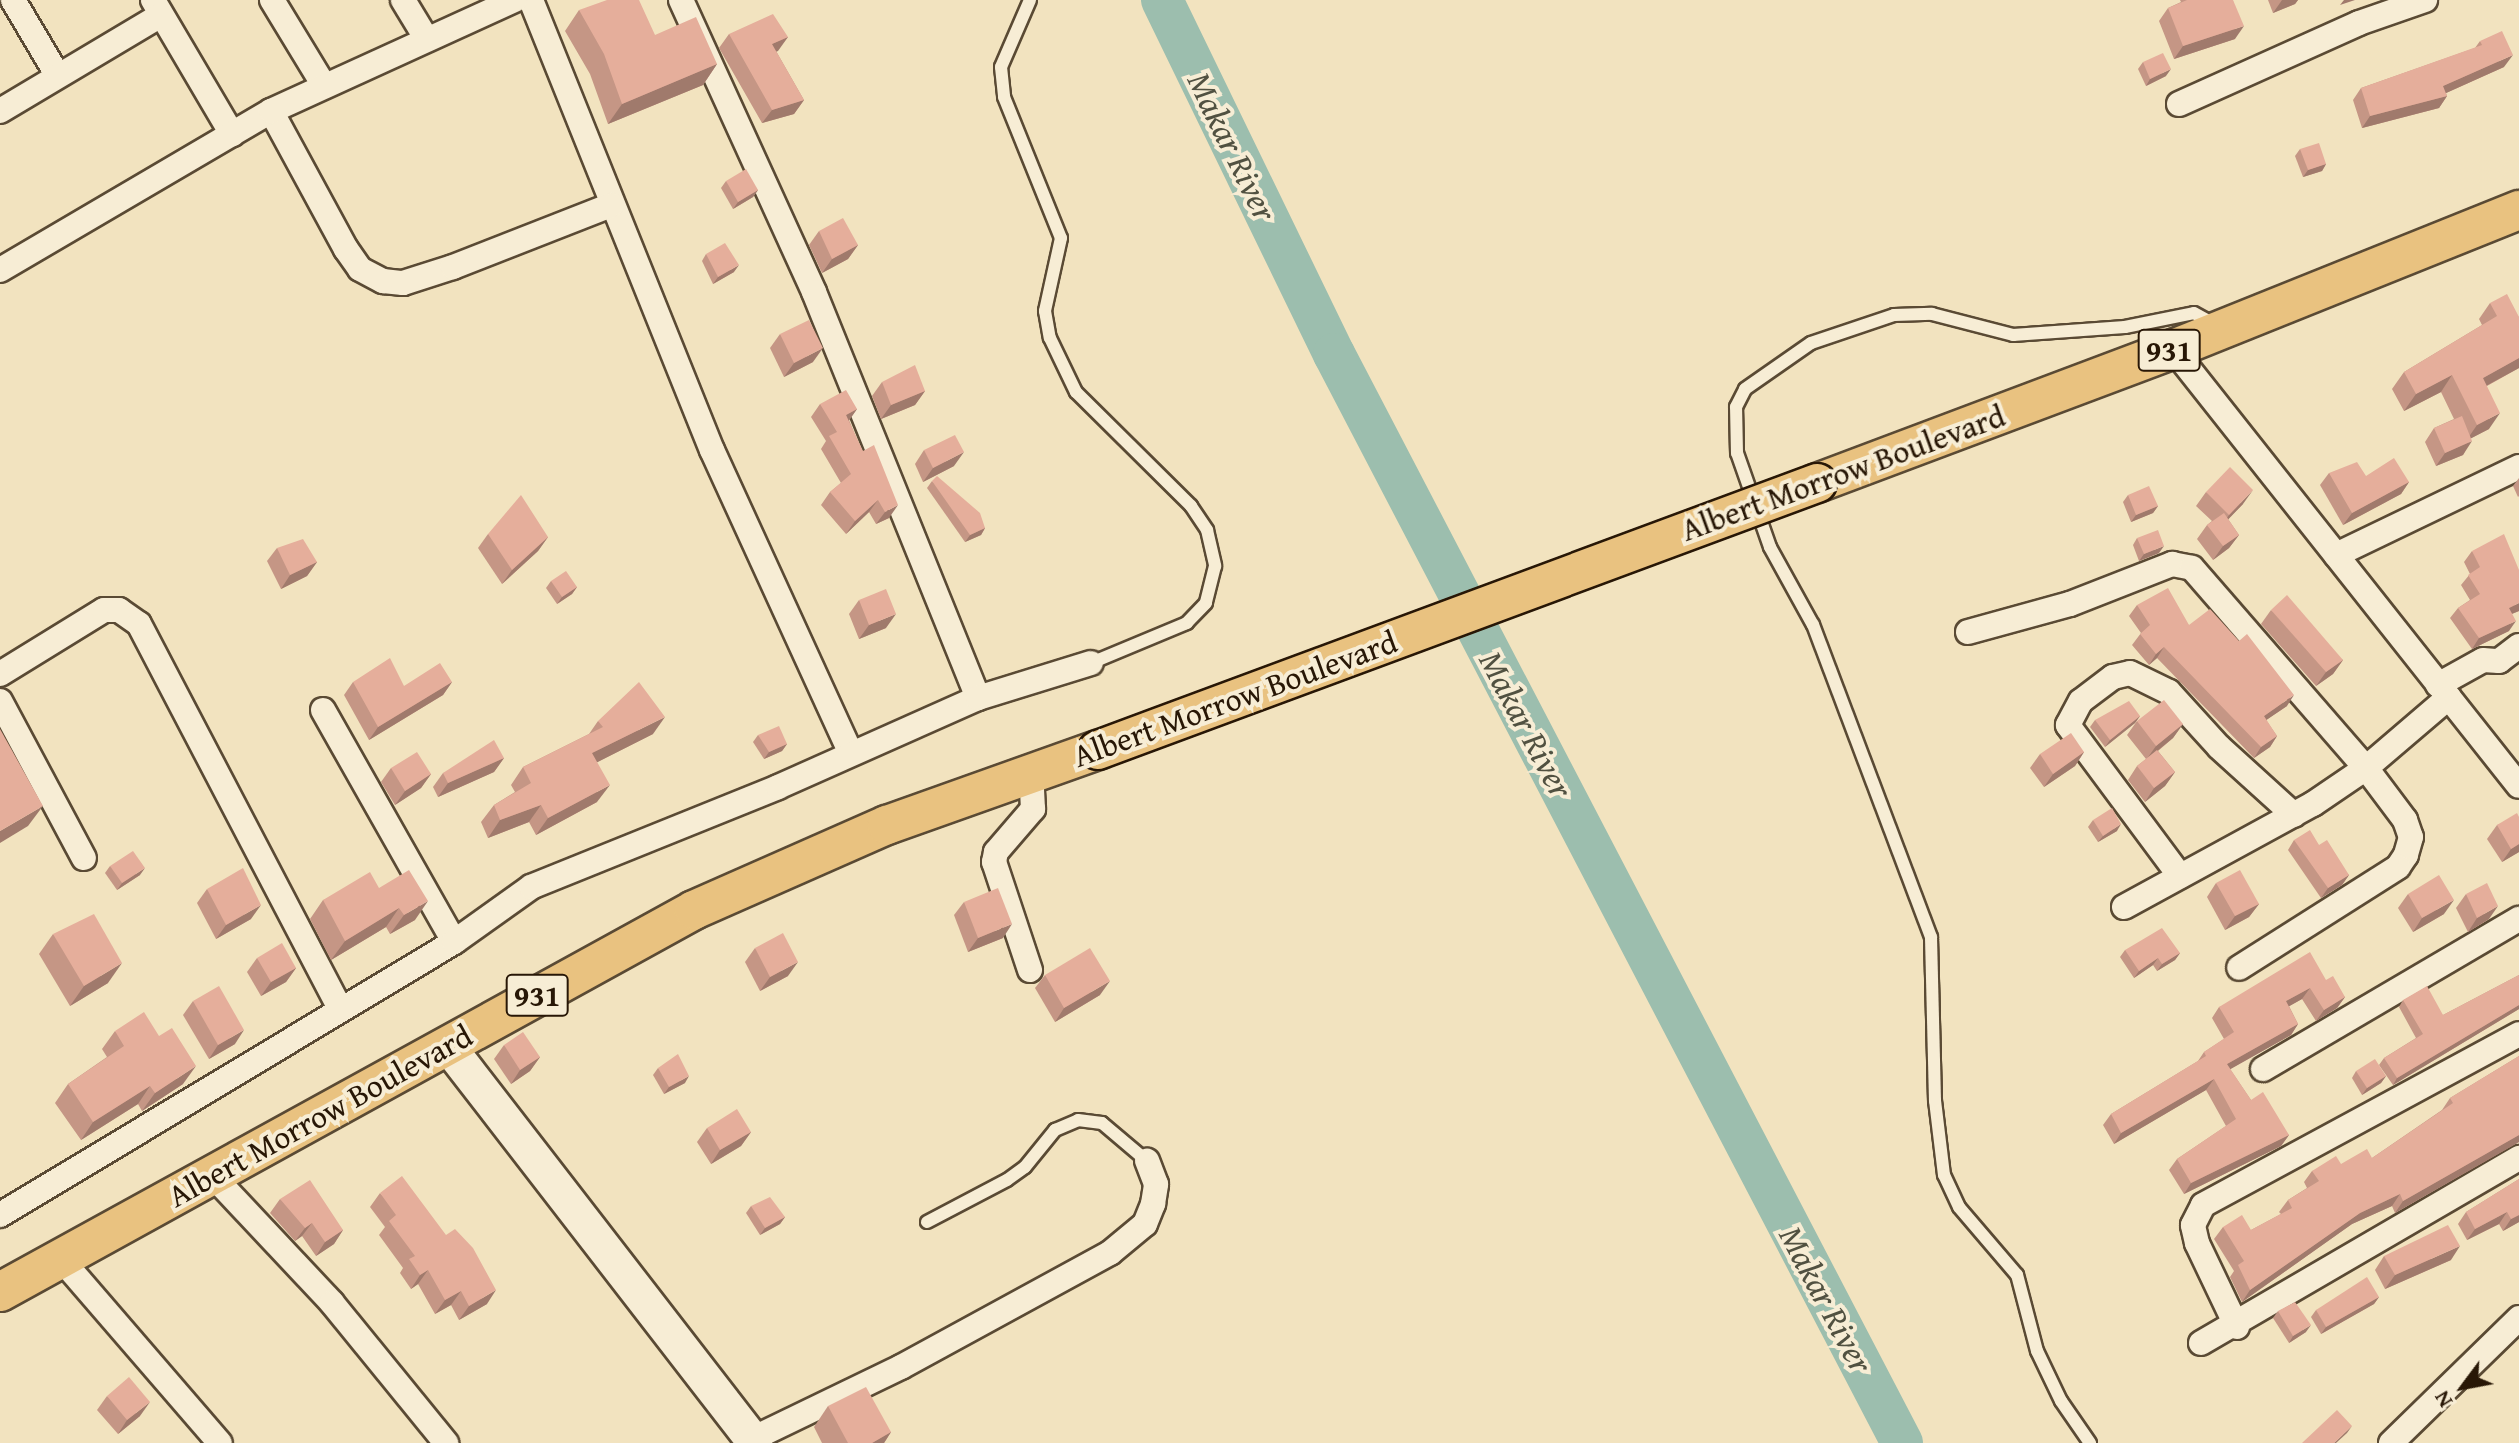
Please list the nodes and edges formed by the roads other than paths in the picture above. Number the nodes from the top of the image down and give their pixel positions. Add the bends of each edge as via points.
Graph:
1 (13, 0) edge
2 (272, 0) edge
3 (403, 0) edge
4 (515, 0) edge
5 (531, 0) edge
6 (681, 0) edge
7 (1030, 0) edge
8 (2425, 0) edge
9 (157, 7) edge
10 (426, 38) junction
11 (58, 76) junction
12 (323, 84) junction
13 (2179, 104) dead end
14 (0, 111) edge
15 (271, 111) junction
16 (232, 134) junction
17 (611, 205) junction
18 (2519, 210) edge
19 (0, 270) edge
20 (2222, 330) junction
21 (2173, 349) junction
22 (2519, 467) edge
23 (2336, 555) junction
24 (1968, 632) dead end
25 (2519, 646) edge
26 (1091, 663) joint
27 (0, 674) edge
28 (2444, 691) junction
29 (978, 698) junction
30 (0, 701) edge
31 (323, 710) dead end
32 (851, 754) junction
33 (2366, 768) junction
34 (1031, 774) junction
35 (2519, 786) edge
36 (2294, 815) junction
37 (84, 858) dead end
38 (2180, 876) junction
39 (2124, 907) dead end
40 (2519, 919) edge
41 (454, 942) junction
42 (2239, 968) dead end
43 (1030, 970) dead end
44 (340, 1009) junction
45 (2519, 1034) edge
46 (448, 1046) junction
47 (2263, 1069) dead end
48 (2519, 1158) edge
49 (1147, 1161) joint
50 (212, 1175) junction
51 (0, 1215) edge
52 (927, 1222) dead end
53 (61, 1259) junction
54 (0, 1292) edge
55 (2519, 1318) edge
56 (2237, 1327) junction
57 (2201, 1343) dead end
58 (754, 1441) edge
59 (220, 1443) edge
60 (446, 1443) edge
61 (2090, 1443) edge
62 (2391, 1443) edge

1 - 11 street
2 - 12 street
3 - 10 street
4 - 10 street
5 - 17 street
6 - 29 street via 814,292
7 - 26 lane via 1001,67 1004,97 1061,238 1045,311 1050,338 1076,392 1191,506 1207,530 1215,566 1206,603 1187,623
8 - 13 street via 2359,23
9 - 11 street
9 - 16 street
10 - 12 street
11 - 14 street
12 - 15 street
15 - 16 street
15 - 17 street via 346,249 360,269 383,281 403,283 453,267
16 - 19 street
17 - 32 street via 712,450
18 - 20 main road, Albert Morrow Boulevard / 931
20 - 21 main road, Albert Morrow Boulevard / 931
20 - 61 lane via 2194,313 2056,336 2013,335 1932,314 1894,315 1811,343 1745,389 1736,407 1737,453 1770,547 1813,625 1931,937 1935,1101 1944,1175 1959,1207 2017,1275 2037,1351 2061,1401
21 - 23 street
21 - 34 main road, Albert Morrow Boulevard / 931, bridge
22 - 23 street
23 - 28 street
24 - 33 street via 2070,604 2172,564 2192,568
25 - 28 street via 2499,661 2483,660
26 - 29 street
27 - 44 street via 104,610 119,610 139,624
28 - 33 street
28 - 35 street
29 - 32 street
30 - 37 street
31 - 41 street
32 - 41 street via 531,887
33 - 36 street
33 - 42 street via 2405,820 2411,837 2406,855 2398,867
34 - 43 street via 1033,809 996,852 994,862
34 - 46 main road, Albert Morrow Boulevard / 931 via 775,872 694,910
36 - 38 street
36 - 38 street via 2219,747 2169,692 2130,673 2113,677 2081,701 2068,725
38 - 39 street
40 - 47 street
41 - 44 street
44 - 51 street
45 - 56 street via 2203,1205 2193,1225 2197,1243
46 - 50 main road, Albert Morrow Boulevard / 931
46 - 58 street
48 - 56 street
49 - 52 lane via 1102,1123 1078,1120 1055,1130 1007,1180
49 - 58 street via 1156,1184 1145,1224 1110,1253
50 - 53 main road, Albert Morrow Boulevard / 931
50 - 60 street via 332,1303
53 - 54 main road, Albert Morrow Boulevard / 931
53 - 59 street
55 - 62 street
56 - 57 street

